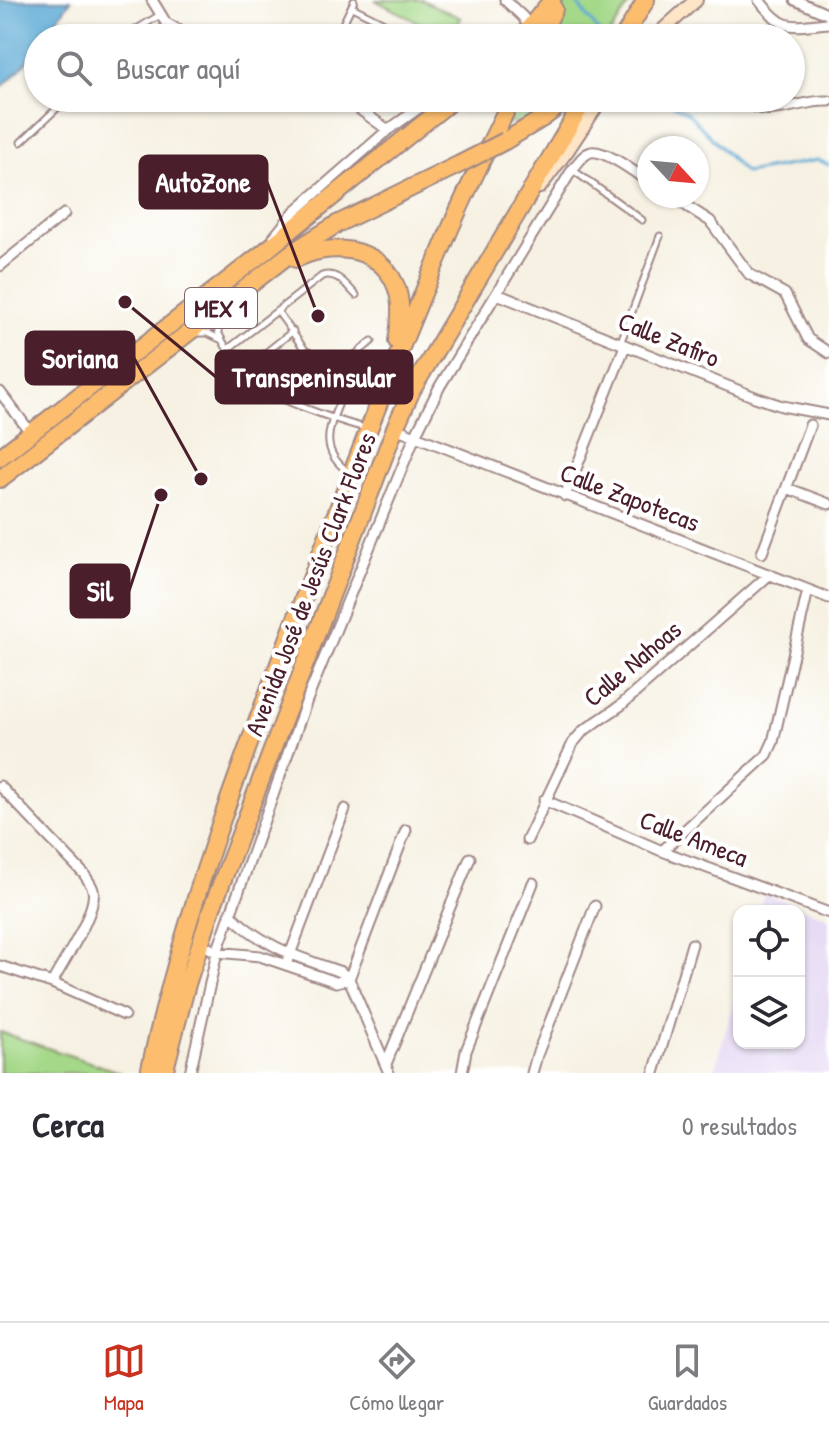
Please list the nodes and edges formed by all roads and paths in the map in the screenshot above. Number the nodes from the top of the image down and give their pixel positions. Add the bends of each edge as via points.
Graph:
1 (152, 0) edge
2 (505, 0) edge
3 (555, 0) edge
4 (696, 0) edge
5 (759, 0) edge
6 (795, 0) edge
7 (353, 4) edge
8 (643, 5) edge
9 (160, 15) junction
10 (829, 15) edge
11 (380, 21) junction
12 (829, 23) edge
13 (145, 24) edge
14 (168, 24) edge
15 (343, 24) edge
16 (378, 24) edge
17 (386, 24) edge
18 (526, 24) edge
19 (538, 24) edge
20 (631, 24) edge
21 (672, 24) edge
22 (784, 24) edge
23 (805, 25) edge
24 (829, 101) edge
25 (805, 102) edge
26 (53, 112) edge
27 (363, 112) edge
28 (413, 112) edge
29 (438, 112) edge
30 (505, 112) edge
31 (551, 112) edge
32 (578, 112) edge
33 (593, 112) edge
34 (388, 130) junction
35 (21, 142) dead end
36 (572, 170) junction
37 (637, 175) edge
38 (690, 208) edge
39 (519, 210) junction
40 (64, 214) dead end
41 (642, 220) dead end
42 (660, 236) dead end
43 (264, 252) junction
44 (0, 266) edge
45 (268, 270) junction
46 (497, 294) junction
47 (356, 295) dead end
48 (219, 310) junction
49 (277, 311) junction
50 (293, 331) junction
51 (184, 337) junction
52 (220, 339) junction
53 (372, 341) dead end
54 (623, 345) junction
55 (228, 349) junction
56 (309, 352) junction
57 (829, 353) edge
58 (131, 367) junction
59 (244, 370) junction
60 (325, 370) junction
61 (392, 370) junction
62 (332, 374) junction
63 (263, 389) junction
64 (0, 392) edge
65 (291, 401) junction
66 (829, 415) edge
67 (333, 418) junction
68 (347, 424) junction
69 (810, 425) dead end
70 (395, 428) junction
71 (31, 433) junction
72 (366, 433) junction
73 (415, 436) junction
74 (0, 457) edge
75 (351, 474) junction
76 (0, 479) edge
77 (787, 488) junction
78 (371, 489) junction
79 (565, 496) junction
80 (829, 504) edge
81 (762, 553) dead end
82 (769, 575) junction
83 (808, 590) junction
84 (829, 597) edge
85 (0, 786) edge
86 (257, 792) junction
87 (544, 800) junction
88 (345, 809) dead end
89 (262, 828) junction
90 (406, 830) dead end
91 (527, 840) dead end
92 (662, 851) junction
93 (470, 858) dead end
94 (533, 883) dead end
95 (199, 888) junction
96 (595, 906) dead end
97 (829, 913) edge
98 (230, 914) junction
99 (249, 933) junction
100 (200, 944) junction
101 (692, 944) dead end
102 (217, 952) junction
103 (240, 953) junction
104 (290, 954) junction
105 (178, 956) junction
106 (286, 965) junction
107 (0, 966) edge
108 (349, 979) junction
109 (52, 983) junction
110 (187, 984) junction
111 (124, 1015) dead end
112 (387, 1068) edge
113 (149, 1073) edge
114 (164, 1073) edge
115 (190, 1073) edge
116 (462, 1073) edge
117 (532, 1073) edge
118 (654, 1073) edge

1 - 9 street
2 - 18 street
3 - 19 highway
4 - 21 street
5 - 22 street
6 - 10 street
7 - 11 lane
7 - 15 lane
8 - 20 highway
9 - 13 lane
9 - 14 street
11 - 16 lane
11 - 17 lane
12 - 23 street
24 - 25 street
26 - 35 lane
27 - 34 street
28 - 34 street
29 - 43 highway, MEX 1
30 - 61 highway
31 - 45 highway, MEX 1, bridge via 505,141 337,224
32 - 39 highway, Avenida José de Jesús Clark Flores
33 - 39 street
34 - 43 street via 294,212
36 - 37 street via 588,153 599,152
36 - 41 lane
36 - 46 street
38 - 57 street via 710,221 749,274 785,294 808,339
39 - 70 highway, Avenida José de Jesús Clark Flores via 412,390
40 - 44 street
42 - 54 lane
43 - 58 highway, MEX 1
45 - 48 highway, MEX 1
45 - 61 highway via 333,248 361,253 382,266 400,303
46 - 54 street, Calle Zafiro
46 - 73 street
47 - 49 lane via 329,273
48 - 51 highway, MEX 1
48 - 52 lane via 215,327
49 - 50 lane
49 - 55 lane
50 - 56 lane
50 - 59 lane
51 - 52 lane via 201,332
51 - 58 highway, MEX 1
52 - 55 lane
53 - 62 lane
54 - 66 street, Calle Zafiro via 768,401
54 - 79 street
55 - 59 lane
56 - 60 lane
56 - 63 lane
58 - 71 highway, MEX 1
58 - 76 highway, MEX 1
59 - 63 lane
60 - 62 lane
60 - 65 lane
61 - 72 highway
62 - 67 lane via 341,379 344,390
63 - 65 lane
64 - 71 street
65 - 67 lane
67 - 68 lane
67 - 75 lane via 328,447
68 - 72 lane
68 - 72 lane
69 - 77 street
70 - 73 street, Calle Zapotecas
70 - 78 highway, Avenida José de Jesús Clark Flores
71 - 74 highway, MEX 1
72 - 75 highway
72 - 78 highway via 375,433 379,441
73 - 79 street, Calle Zapotecas
73 - 89 street via 307,700
75 - 95 highway
77 - 80 street
77 - 81 street
78 - 86 highway, Avenida José de Jesús Clark Flores
79 - 82 street, Calle Zapotecas
82 - 83 street, Calle Zapotecas
82 - 87 street, Calle Nahoas via 620,706 583,731
83 - 84 street, Calle Zapotecas
83 - 92 street via 767,755
85 - 109 street via 93,889 88,916
86 - 89 street
86 - 100 highway, Avenida José de Jesús Clark Flores
87 - 91 street, Calle Nahoas
87 - 92 street, Calle Ameca
88 - 104 street
89 - 98 street
90 - 108 street
92 - 97 street, Calle Ameca
93 - 112 street
94 - 116 street
95 - 100 street via 193,933
95 - 105 highway
96 - 117 street
98 - 99 street
98 - 102 street
99 - 103 street
99 - 104 street
100 - 102 street
100 - 110 highway, Avenida José de Jesús Clark Flores
101 - 118 street
102 - 103 street
102 - 115 street
103 - 106 street
104 - 106 street
104 - 108 street
105 - 110 highway via 188,968
105 - 113 highway
106 - 108 street via 336,982
107 - 109 street
108 - 112 street
109 - 111 street
110 - 114 highway, Avenida José de Jesús Clark Flores

